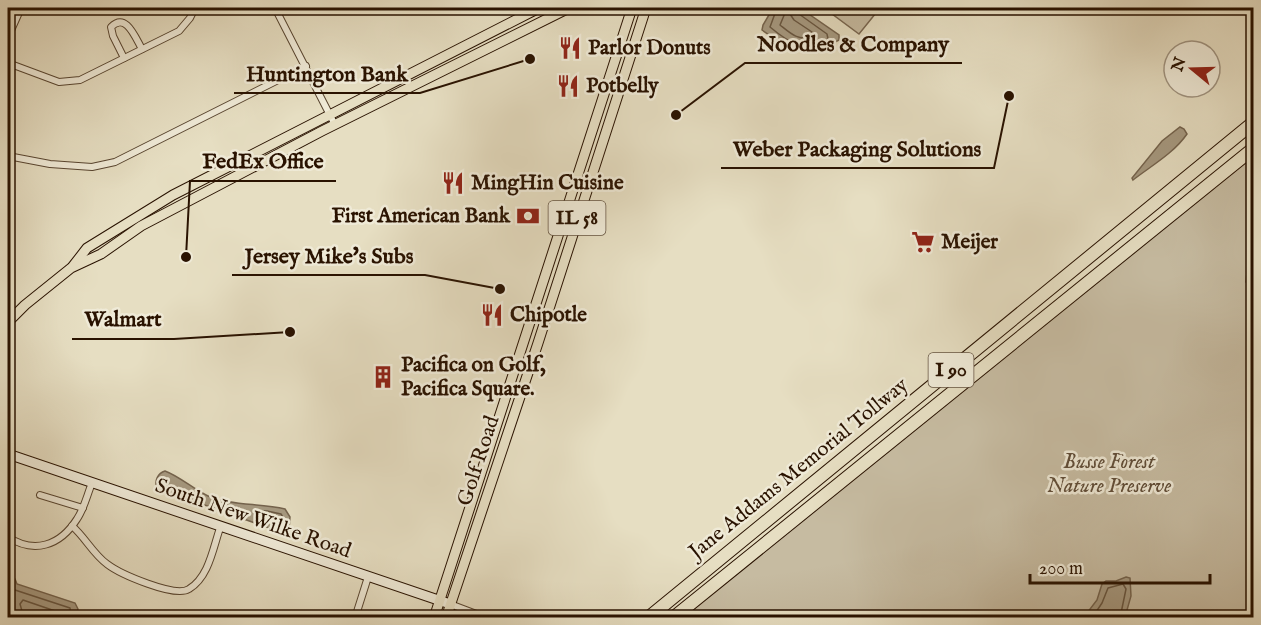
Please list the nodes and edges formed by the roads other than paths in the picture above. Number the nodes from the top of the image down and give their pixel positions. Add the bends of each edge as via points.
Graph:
1 (21, 8) edge
2 (195, 8) edge
3 (275, 8) edge
4 (539, 8) edge
5 (569, 8) edge
6 (632, 8) edge
7 (646, 8) edge
8 (8, 38) edge
9 (142, 49) junction
10 (124, 58) junction
11 (8, 63) edge
12 (306, 66) junction
13 (330, 114) junction
14 (1254, 122) edge
15 (335, 124) junction
16 (1254, 148) edge
17 (8, 156) edge
18 (71, 268) junction
19 (8, 322) edge
20 (8, 454) edge
21 (92, 483) junction
22 (40, 495) dead end
23 (83, 508) junction
24 (72, 526) junction
25 (220, 528) junction
26 (8, 537) edge
27 (368, 577) junction
28 (439, 601) junction
29 (450, 604) junction
30 (356, 618) edge
31 (434, 618) edge
32 (446, 618) edge
33 (487, 618) edge
34 (648, 618) edge
35 (673, 618) edge

1 - 8 street
2 - 9 street via 179,31
3 - 12 street
4 - 13 main road
5 - 15 main road
6 - 28 main road, Golf Road / IL 58
7 - 29 main road, Golf Road / IL 58
9 - 10 street
9 - 10 street via 128,24 116,22 111,27 113,36
10 - 11 street via 80,80 59,82
12 - 13 street
12 - 17 street via 115,162 92,167
13 - 15 street
13 - 18 main road via 173,195 87,248
14 - 34 highway, Jane Addams Memorial Tollway / I 90
15 - 18 main road via 141,226 101,254
16 - 35 highway, Jane Addams Memorial Tollway / I 90
18 - 19 main road
20 - 21 main road, South New Wilke Road
21 - 23 street
21 - 25 main road, South New Wilke Road
22 - 23 street
23 - 24 street
24 - 25 street via 108,565 156,586 181,591 188,590 206,572
24 - 26 street via 45,546 33,547
25 - 27 main road, South New Wilke Road
27 - 28 main road, South New Wilke Road
27 - 30 street
28 - 29 main road, South New Wilke Road
28 - 31 main road, Golf Road / IL 58
29 - 32 main road, Golf Road / IL 58
29 - 33 street, South New Wilke Road

